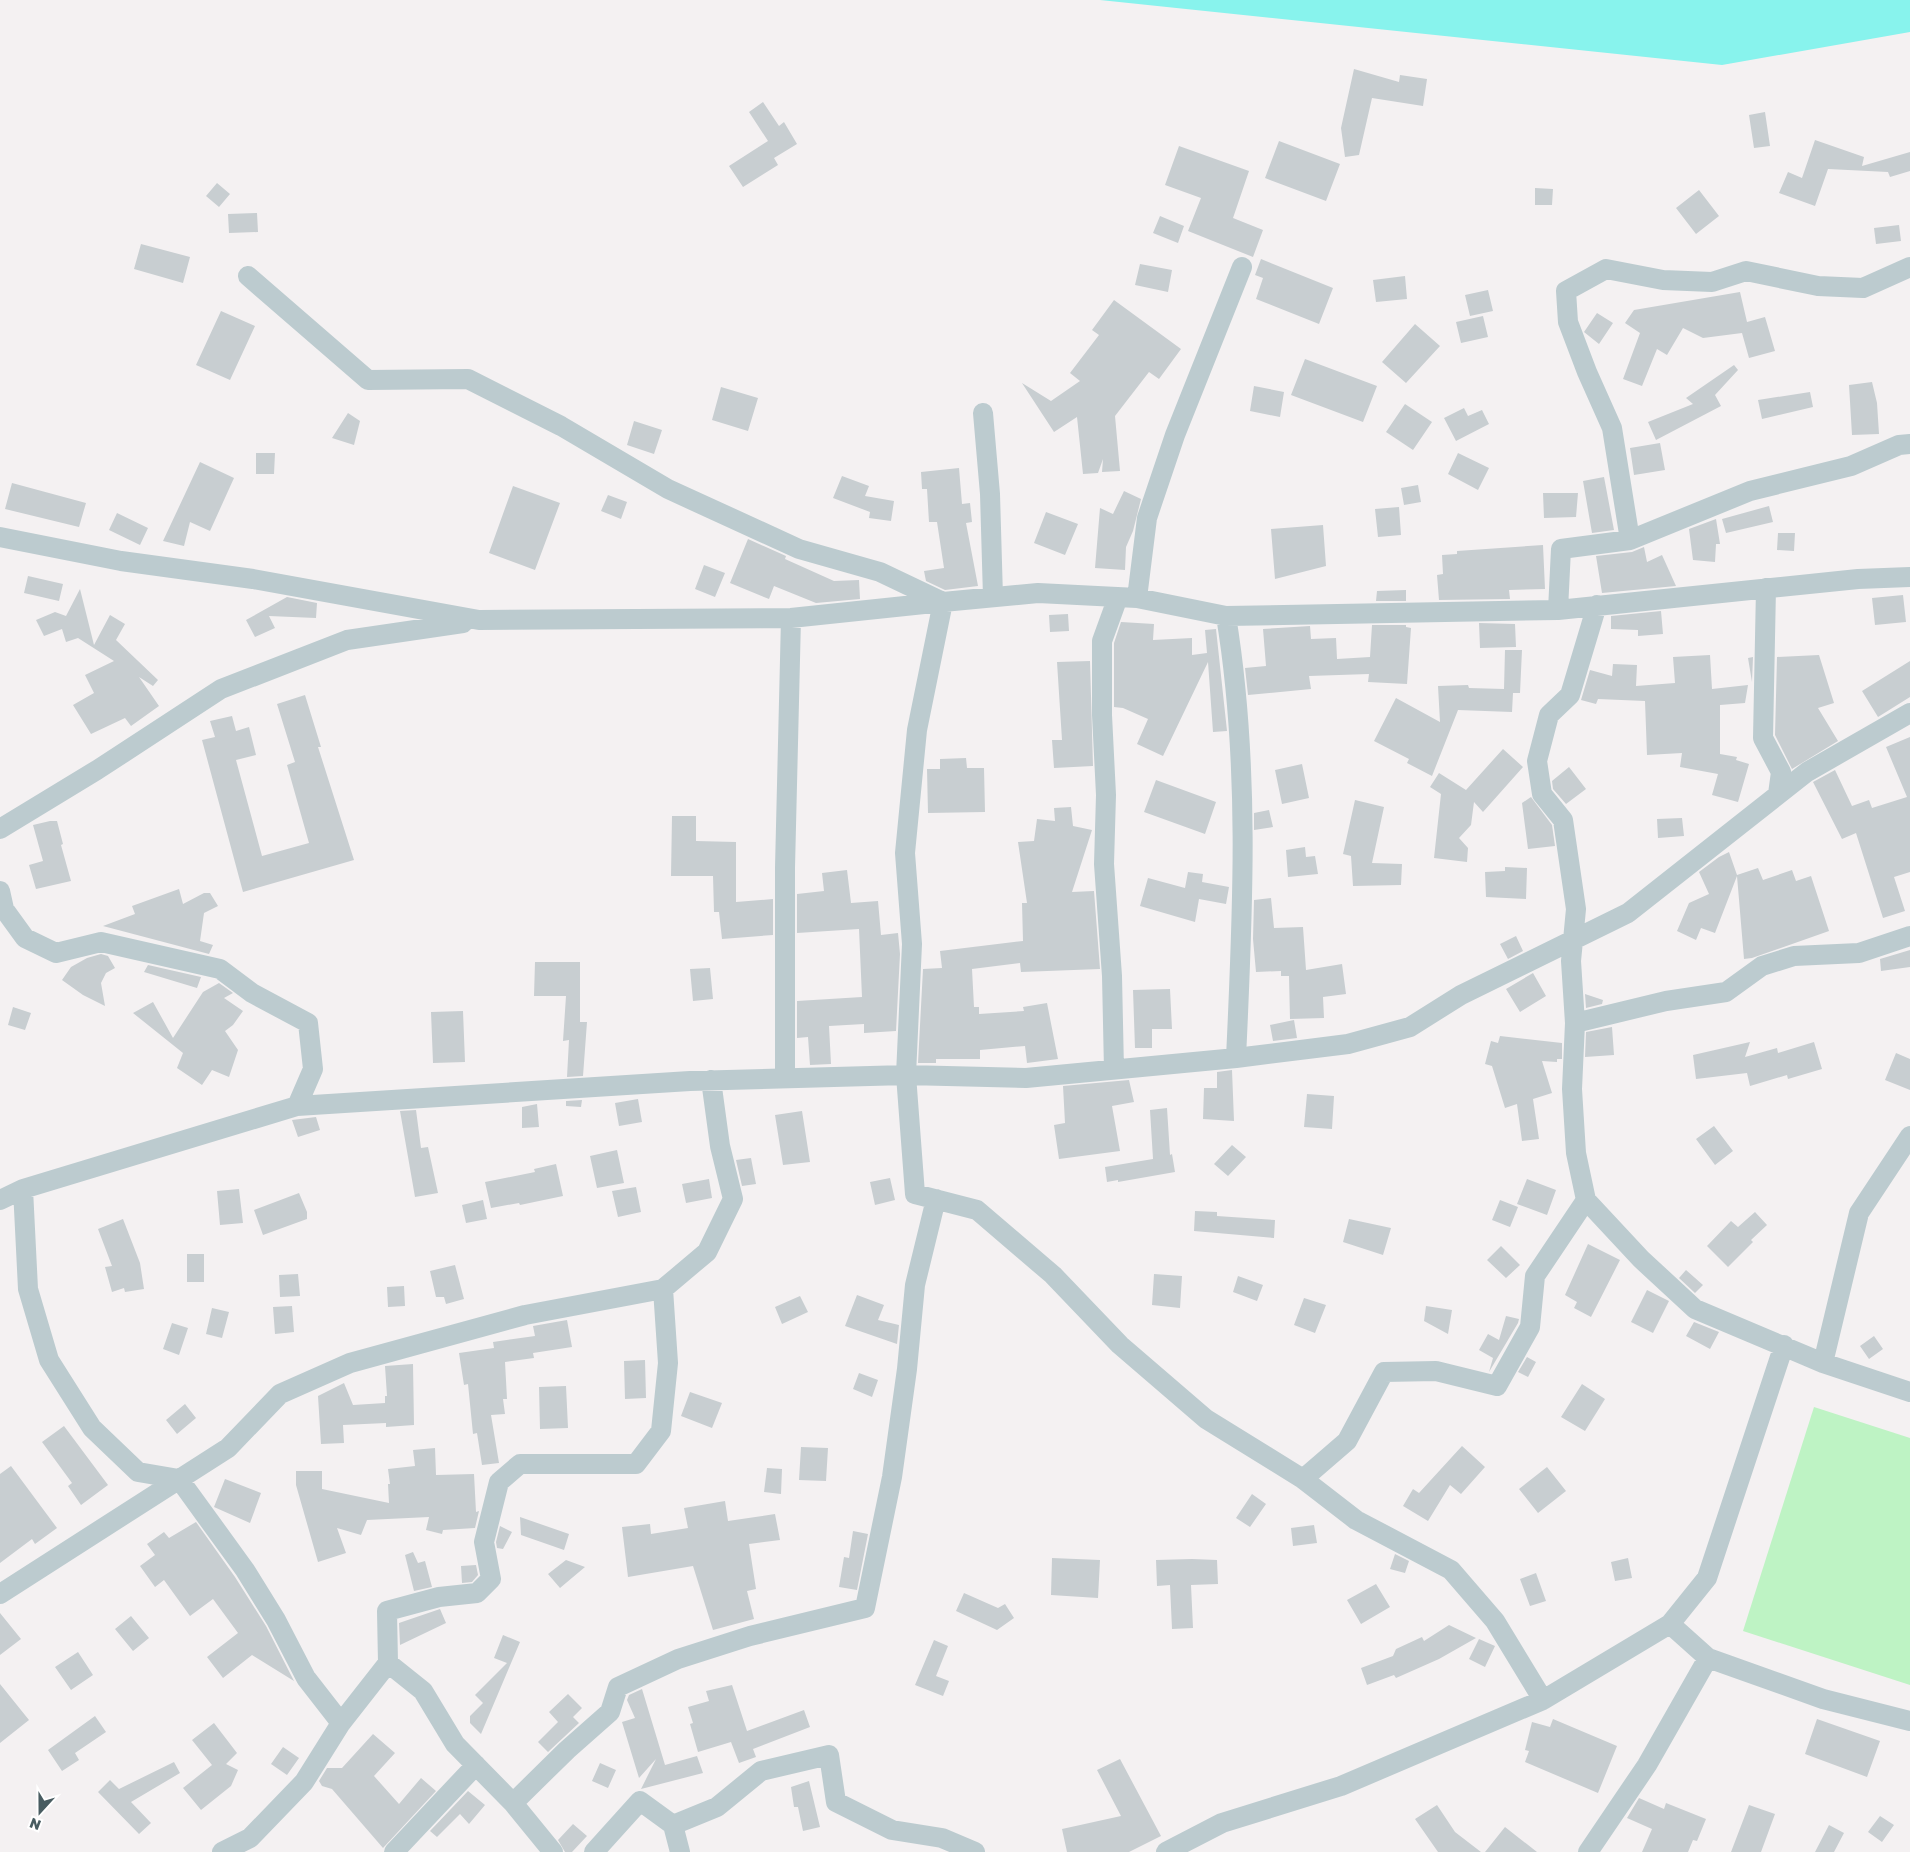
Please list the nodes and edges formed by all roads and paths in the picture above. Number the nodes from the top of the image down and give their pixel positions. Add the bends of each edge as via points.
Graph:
1 (1242, 267) dead end
2 (1910, 267) edge
3 (248, 276) dead end
4 (983, 413) dead end
5 (1910, 444) edge
6 (0, 536) edge
7 (1630, 540) junction
8 (1910, 577) edge
9 (1766, 588) junction
10 (993, 597) junction
11 (1127, 597) junction
12 (943, 602) junction
13 (1598, 605) junction
14 (1558, 610) junction
15 (1226, 616) junction
16 (791, 618) junction
17 (479, 620) junction
18 (1910, 713) edge
19 (1778, 794) junction
20 (0, 829) edge
21 (0, 891) edge
22 (1910, 936) edge
23 (1573, 939) junction
24 (1575, 1023) junction
25 (1236, 1058) junction
26 (1114, 1070) junction
27 (906, 1075) junction
28 (785, 1078) junction
29 (711, 1080) junction
30 (297, 1106) junction
31 (1910, 1136) edge
32 (23, 1190) junction
33 (936, 1199) junction
34 (0, 1200) edge
35 (1586, 1200) junction
36 (663, 1289) junction
37 (1784, 1344) junction
38 (1823, 1363) junction
39 (1910, 1392) edge
40 (179, 1479) junction
41 (1303, 1479) junction
42 (0, 1594) edge
43 (1670, 1624) junction
44 (1708, 1658) junction
45 (388, 1663) junction
46 (1543, 1700) junction
47 (1910, 1722) edge
48 (340, 1723) junction
49 (476, 1765) junction
50 (512, 1803) junction
51 (673, 1825) junction
52 (222, 1852) edge
53 (394, 1852) edge
54 (553, 1852) edge
55 (594, 1852) edge
56 (680, 1852) edge
57 (975, 1852) edge
58 (1166, 1852) edge
59 (1588, 1852) edge

1 - 11 street via 1175,435 1147,518
2 - 7 street via 1863,288 1818,286 1746,271 1712,282 1662,280 1606,268 1566,291 1568,322 1612,428
3 - 12 street via 368,380 468,379 561,426 668,488 799,549 880,572
4 - 10 street via 990,494
5 - 7 street via 1899,445 1851,466 1750,491
6 - 17 street via 121,561 253,579
7 - 14 street via 1560,549
8 - 9 street via 1858,578
9 - 13 street
9 - 19 street via 1763,738 1781,772
10 - 11 street via 1038,593
10 - 12 street
11 - 15 street
11 - 26 street via 1102,641 1106,795 1104,864 1112,976
12 - 16 street
12 - 27 street via 918,730 905,853 912,944
13 - 14 street
13 - 23 street via 1570,695 1549,715 1537,761 1542,794 1563,820 1576,909
14 - 15 street
15 - 25 street via 1236,678 1244,904
16 - 17 street
16 - 28 street via 784,887
17 - 20 street via 347,640 221,689
18 - 19 street via 1807,772
19 - 23 street via 1628,913
21 - 30 street via 4,909 25,938 56,953 101,942 220,969 252,993 308,1023 313,1069
22 - 24 street via 1859,953 1794,956 1762,966 1726,992 1666,1001
23 - 24 street via 1571,961
23 - 25 street via 1461,995 1410,1027 1348,1044
24 - 35 street via 1572,1089 1576,1152
25 - 26 street
26 - 27 street via 1026,1078
27 - 28 street
27 - 33 street via 915,1194
28 - 29 street
29 - 30 street
29 - 36 street via 720,1146 733,1199 707,1252
30 - 32 street
31 - 38 street via 1859,1213
32 - 34 street
32 - 40 street via 28,1289 49,1360 92,1428 138,1472
33 - 41 street via 977,1210 1053,1275 1120,1345 1206,1419
33 - 50 street via 915,1285 892,1477 865,1608 741,1639 678,1659 618,1687 610,1712
35 - 37 street via 1641,1259 1695,1309
35 - 41 street via 1535,1276 1530,1327 1497,1386 1436,1371 1384,1372 1346,1441
36 - 40 street via 525,1315 350,1363 280,1394 228,1448
36 - 45 street via 668,1363 661,1431 636,1464 520,1464 499,1482 484,1542 491,1579 477,1593 439,1597 387,1611
37 - 38 street
37 - 43 street via 1707,1578
38 - 39 street
40 - 42 street
40 - 48 street via 245,1570 306,1678
41 - 46 street via 1356,1520 1451,1570 1495,1621
43 - 44 street
43 - 46 street
44 - 47 street via 1823,1699
44 - 59 street via 1647,1765
45 - 48 street
45 - 49 street via 423,1691 455,1744
46 - 58 street via 1341,1786 1222,1823
48 - 52 street via 304,1782 250,1838
49 - 50 street
49 - 53 street
50 - 54 street
51 - 55 street via 640,1801
51 - 56 street
51 - 57 street via 717,1807 761,1771 829,1755 836,1802 892,1830 942,1838

